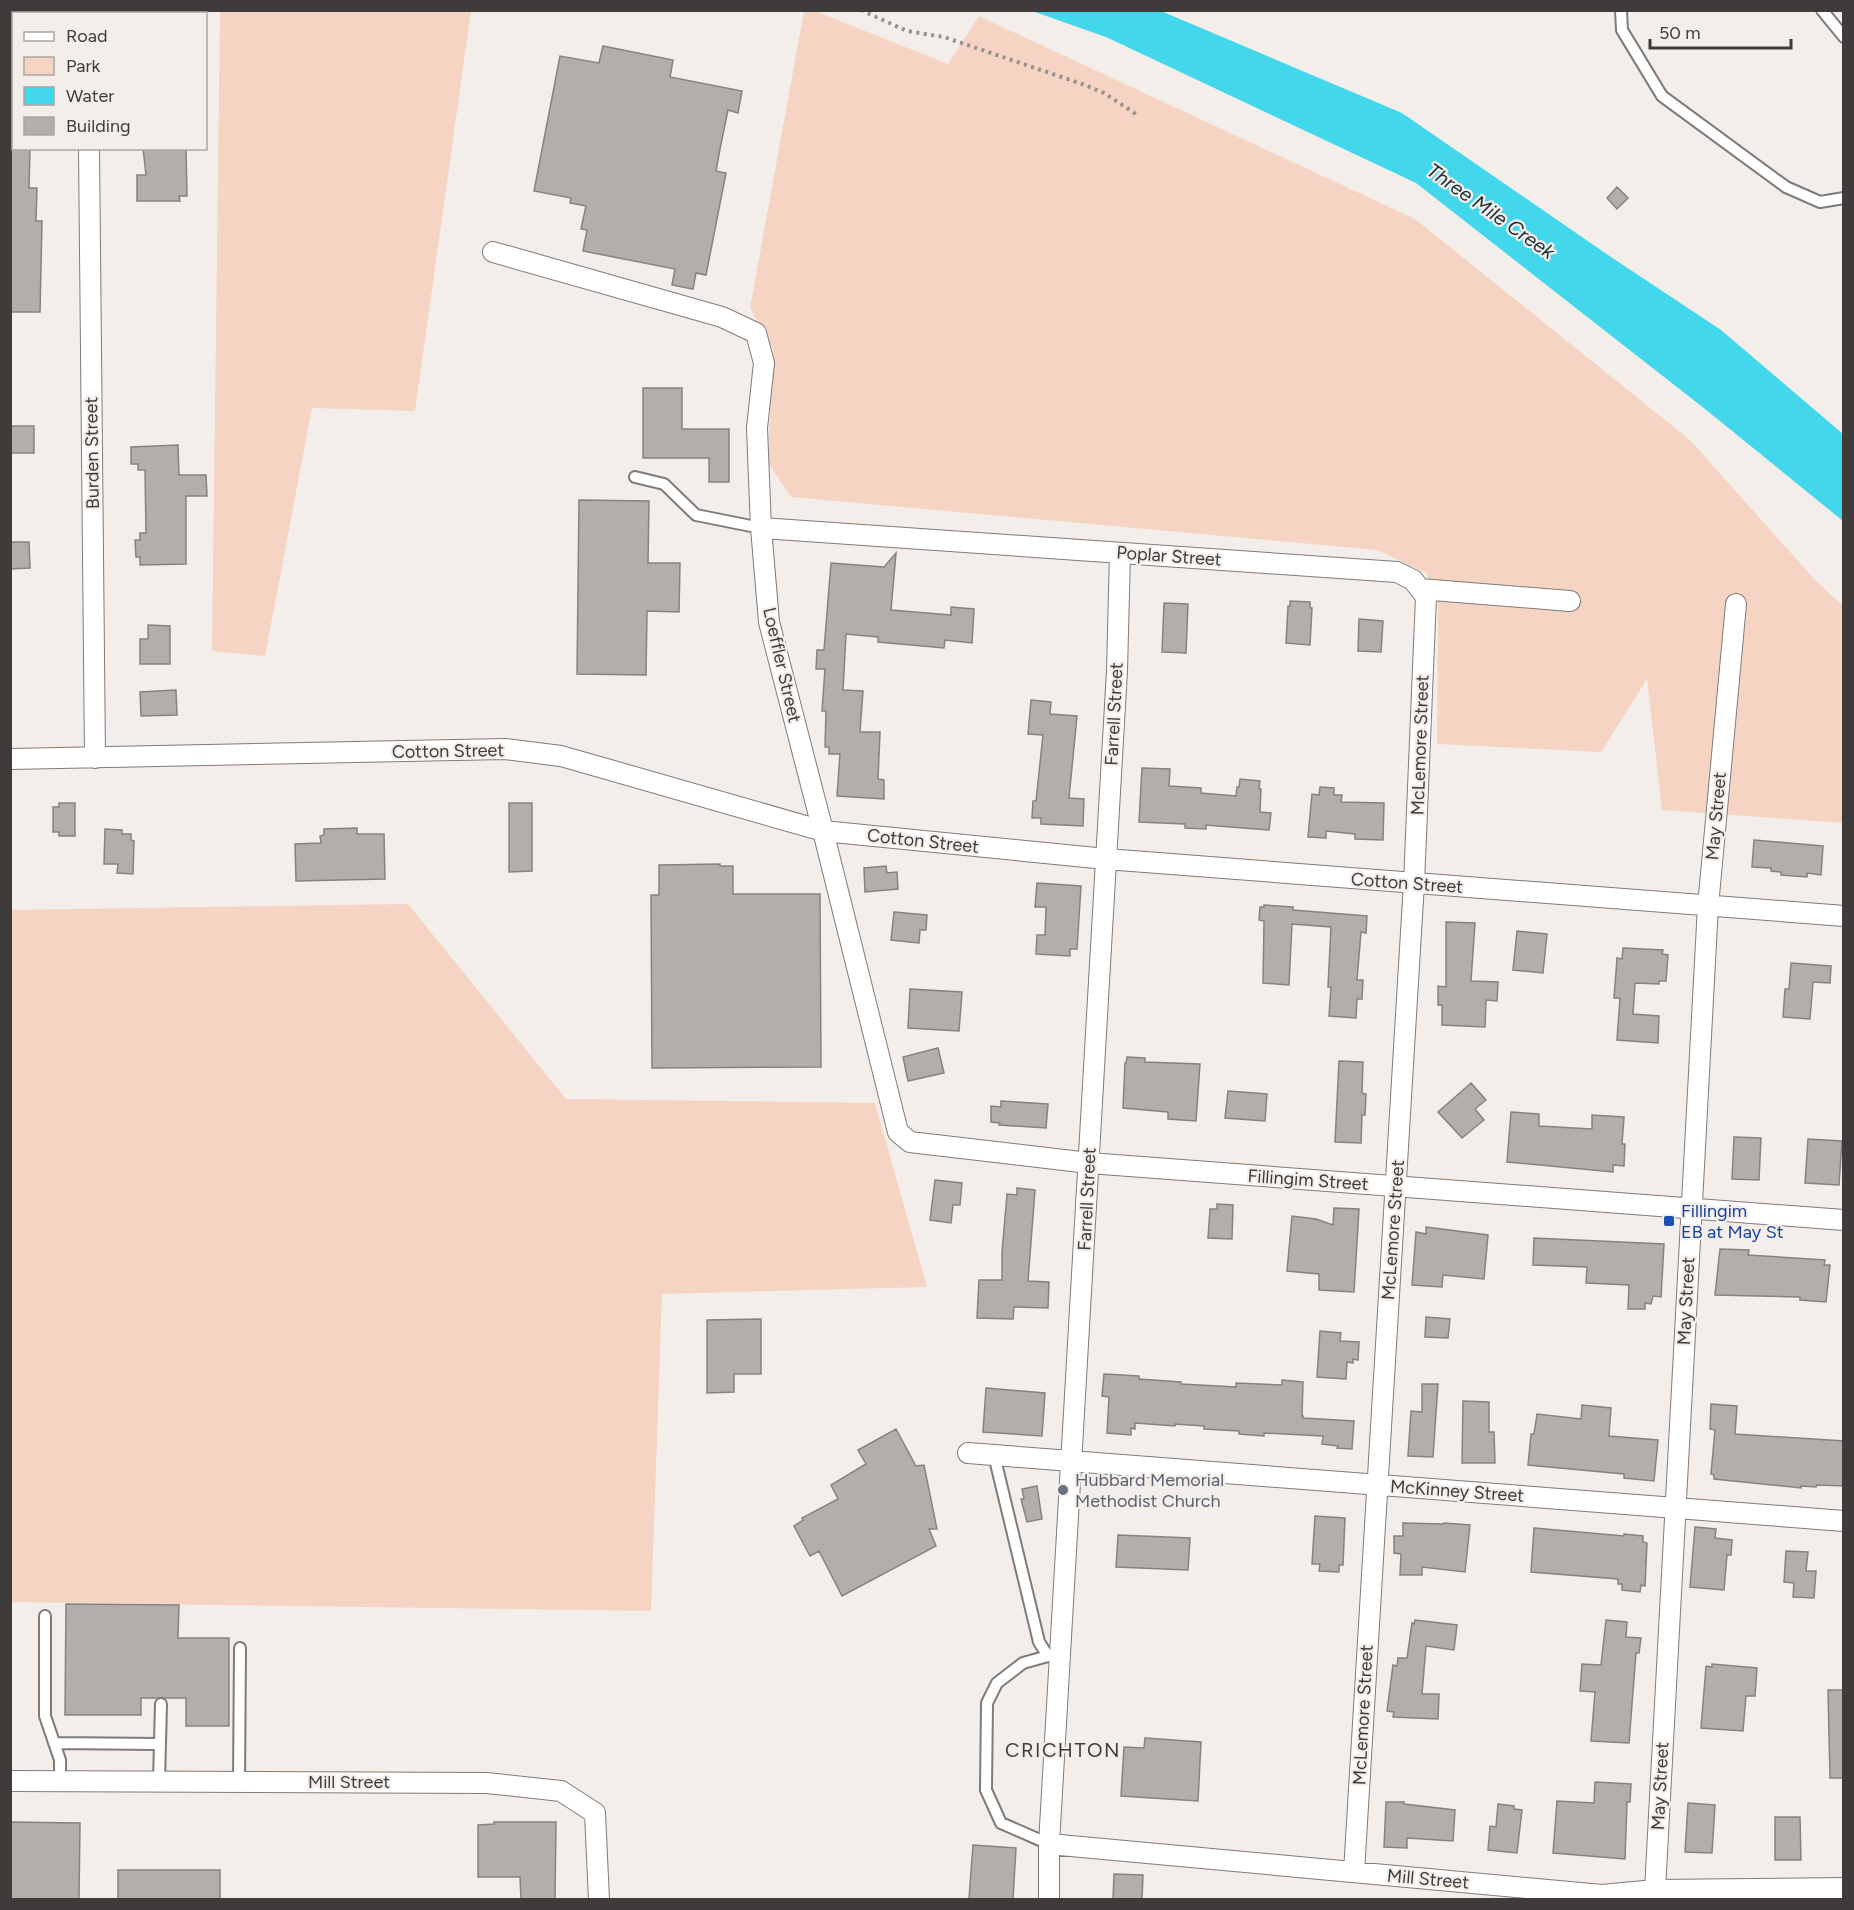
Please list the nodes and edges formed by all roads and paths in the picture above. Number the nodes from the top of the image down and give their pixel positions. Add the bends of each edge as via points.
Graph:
1 (861, 10) edge
2 (1621, 10) edge
3 (1822, 10) edge
4 (1844, 37) edge
5 (1139, 116) dead end
6 (89, 150) edge
7 (1844, 198) edge
8 (493, 252) dead end
9 (635, 477) dead end
10 (761, 528) junction
11 (1120, 553) junction
12 (1420, 589) junction
13 (1570, 602) dead end
14 (1736, 604) dead end
15 (95, 758) junction
16 (10, 759) edge
17 (823, 831) junction
18 (1106, 860) junction
19 (1414, 883) junction
20 (1708, 906) junction
21 (1844, 916) edge
22 (877, 1048) joint
23 (1089, 1163) junction
24 (1395, 1186) junction
25 (1692, 1208) junction
26 (1844, 1220) edge
27 (968, 1454) dead end
28 (994, 1455) junction
29 (1071, 1461) junction
30 (1377, 1485) junction
31 (1675, 1508) junction
32 (1844, 1521) edge
33 (45, 1616) dead end
34 (240, 1648) dead end
35 (1054, 1656) junction
36 (161, 1704) dead end
37 (54, 1743) junction
38 (159, 1744) junction
39 (10, 1781) edge
40 (60, 1781) junction
41 (159, 1781) junction
42 (239, 1782) junction
43 (1049, 1844) junction
44 (1354, 1872) junction
45 (1844, 1888) edge
46 (1654, 1890) junction
47 (599, 1899) edge
48 (1049, 1899) edge

1 - 5 path via 907,31 944,37 1104,93
2 - 7 lane via 1622,30 1662,96 1786,187 1820,202
3 - 4 lane
6 - 15 street, Burden Street
8 - 10 street, Loeffler Street via 722,317 756,333 764,363 757,428
9 - 10 lane via 664,484 696,515
10 - 11 street, Poplar Street
10 - 17 street, Loeffler Street via 769,622
11 - 12 street, Poplar Street via 1396,572 1413,580
11 - 18 street, Farrell Street
12 - 13 street
12 - 19 street, McLemore Street via 1426,597
14 - 20 street, May Street
15 - 16 street, Cotton Street
15 - 17 street, Cotton Street via 505,750 561,756
17 - 18 street, Cotton Street
17 - 22 street, Loeffler Street
18 - 19 street, Cotton Street
18 - 23 street, Farrell Street
19 - 20 street, Cotton Street
19 - 24 street, McLemore Street
20 - 21 street, Cotton Street
20 - 25 street, May Street
22 - 23 street, Fillingim Street via 898,1132 910,1142
23 - 24 street, Fillingim Street
23 - 29 street, Farrell Street
24 - 25 street, Fillingim Street
24 - 30 street, McLemore Street
25 - 26 street, Fillingim Street
25 - 31 street, May Street
27 - 28 street, McKinney Street
28 - 29 street, McKinney Street
28 - 35 lane via 1039,1642
29 - 30 street, McKinney Street
29 - 35 street, Farrell Street
30 - 31 street, McKinney Street
30 - 44 street, McLemore Street
31 - 32 street, McKinney Street
31 - 46 street, May Street
33 - 37 lane via 45,1716
34 - 42 lane
35 - 43 street, Farrell Street
35 - 43 lane via 1023,1663 997,1683 987,1703 986,1790 1001,1823
36 - 38 lane
37 - 38 lane
37 - 40 lane via 60,1760
38 - 41 lane
39 - 40 street, Mill Street
40 - 41 street, Mill Street
41 - 42 street, Mill Street
42 - 47 street, Mill Street via 487,1783 561,1791 595,1813
43 - 44 street, Mill Street
43 - 48 street, Farrell Street
44 - 46 street, Mill Street via 1602,1895
45 - 46 street, Mill Street

